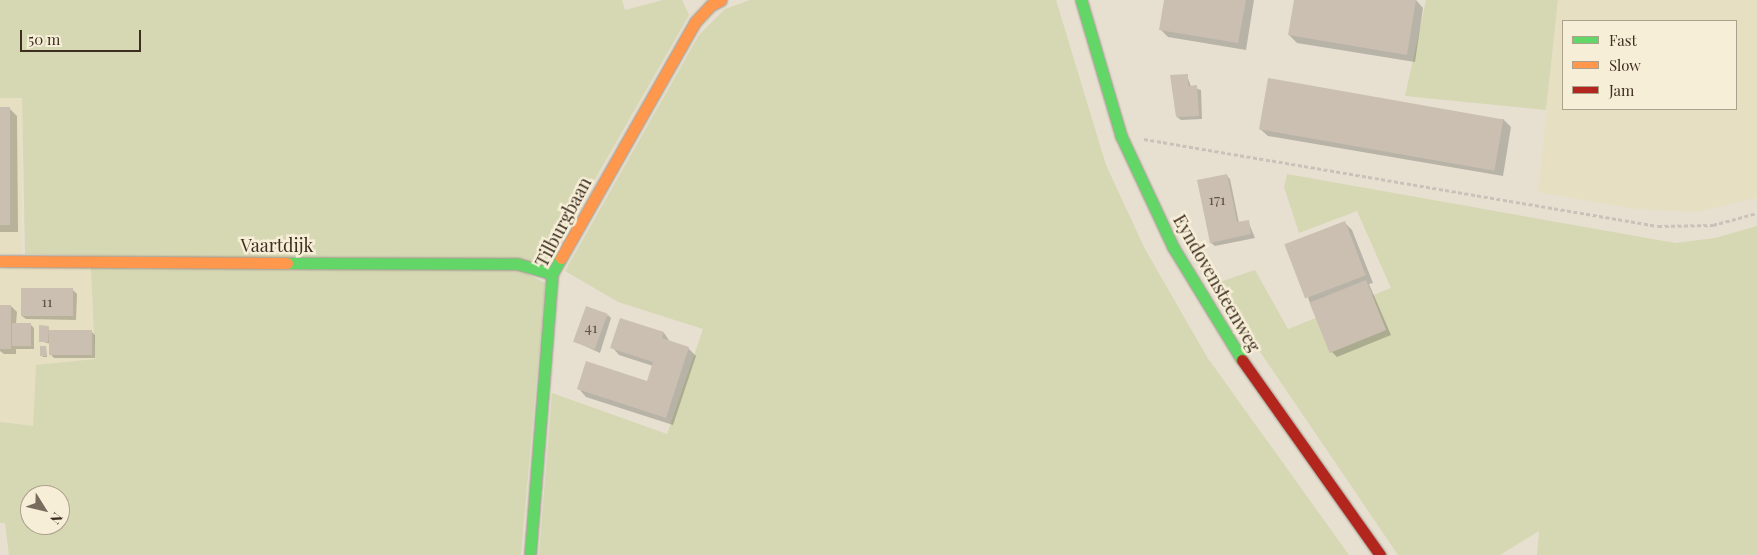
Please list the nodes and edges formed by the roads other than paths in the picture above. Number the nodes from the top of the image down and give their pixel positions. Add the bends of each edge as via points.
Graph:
1 (721, 0) edge
2 (1081, 0) edge
3 (0, 261) edge
4 (552, 274) junction
5 (530, 555) edge
6 (1380, 555) edge

1 - 4 street, Tilburgbaan via 711,5 695,22
2 - 6 street, Eyndovensteenweg via 1121,136 1172,247 1223,334
3 - 4 street, Vaartdijk via 518,264
4 - 5 street, Tilburgbaan

